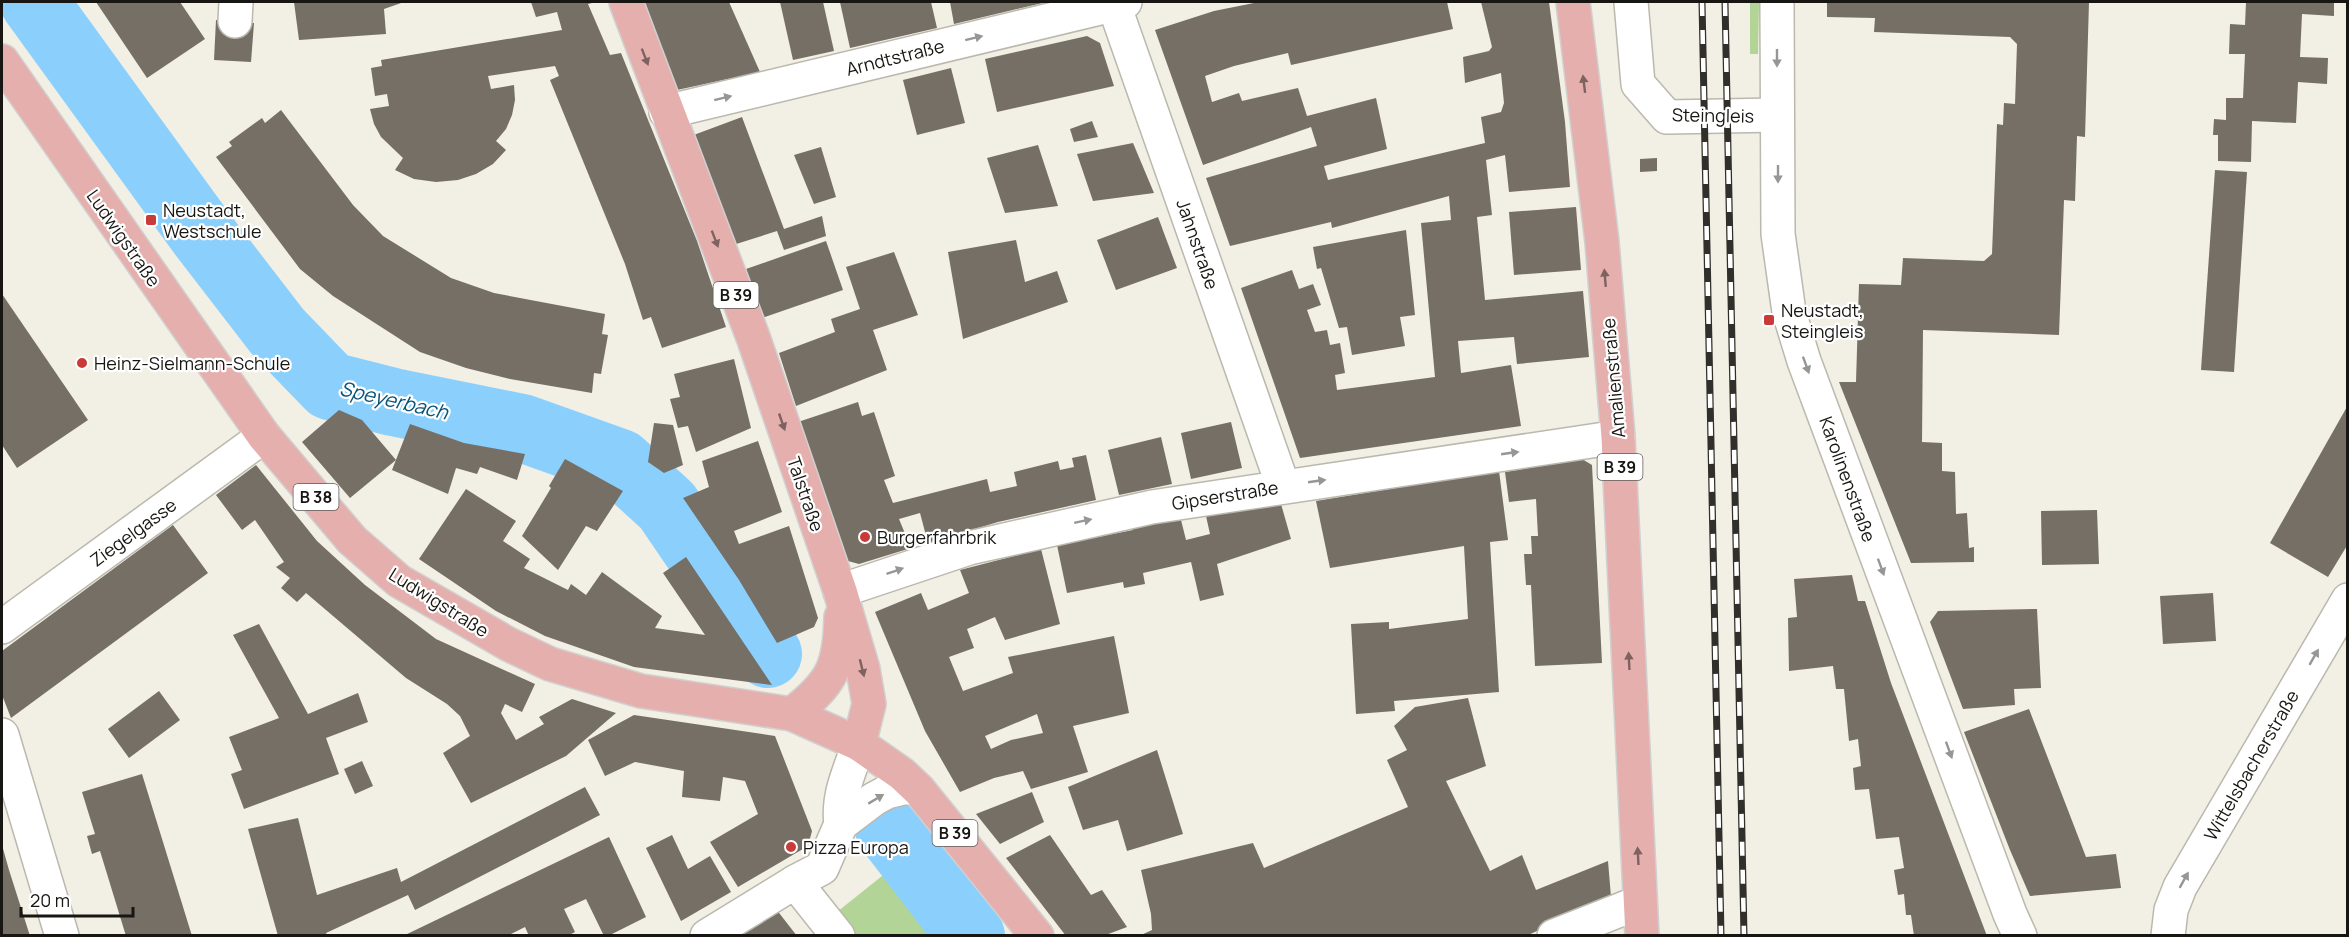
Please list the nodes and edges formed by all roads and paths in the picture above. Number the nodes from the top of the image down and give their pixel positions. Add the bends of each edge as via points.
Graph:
1 (626, 2) edge
2 (1117, 2) edge
3 (1573, 2) edge
4 (1631, 2) edge
5 (1777, 2) edge
6 (2, 61) edge
7 (666, 112) junction
8 (1777, 115) junction
9 (264, 436) junction
10 (1618, 437) junction
11 (1283, 486) junction
12 (840, 591) junction
13 (2348, 600) edge
14 (2, 627) edge
15 (792, 714) junction
16 (2, 735) edge
17 (859, 744) junction
18 (916, 788) junction
19 (841, 824) junction
20 (795, 882) junction
21 (1640, 902) junction
22 (62, 936) edge
23 (707, 936) edge
24 (838, 936) edge
25 (1037, 936) edge
26 (1554, 936) edge
27 (1642, 936) edge
28 (2020, 936) edge
29 (2168, 936) edge

1 -> 7 main road, Talstraße / B 39
7 -> 2 street, Arndtstraße
2 - 11 street, Jahnstraße
10 -> 3 main road, Amalienstraße / B 39 via 1602,242
4 - 8 street, Steingleis via 1638,84 1667,117
5 -> 8 street, Karolinenstraße
6 - 9 main road, Ludwigstraße / B 38
7 -> 12 main road, Talstraße / B 39 via 753,338
8 -> 28 street, Karolinenstraße via 1778,234 1789,312
9 - 14 street, Ziegelgasse
9 - 15 main road, Ludwigstraße / B 38 via 352,540 399,581 508,644 550,664 640,691
11 -> 10 street, Gipserstraße
21 -> 10 main road, Amalienstraße / B 39
12 -> 11 street, Gipserstraße via 969,548 1059,526
12 - 15 main road via 836,666 813,697
12 -> 17 main road, Talstraße / B 39 via 863,669 869,705
29 -> 13 street, Wittelsbacherstraße via 2171,910 2180,887
15 - 17 main road, Ludwigstraße
16 - 22 street
17 - 18 main road, B 39
17 - 19 street via 844,786
19 -> 18 street via 887,792
18 - 25 main road, B 39
19 - 20 street via 822,868
20 - 23 street
20 - 24 street
21 - 26 street
21 - 27 main road, Amalienstraße / B 39

